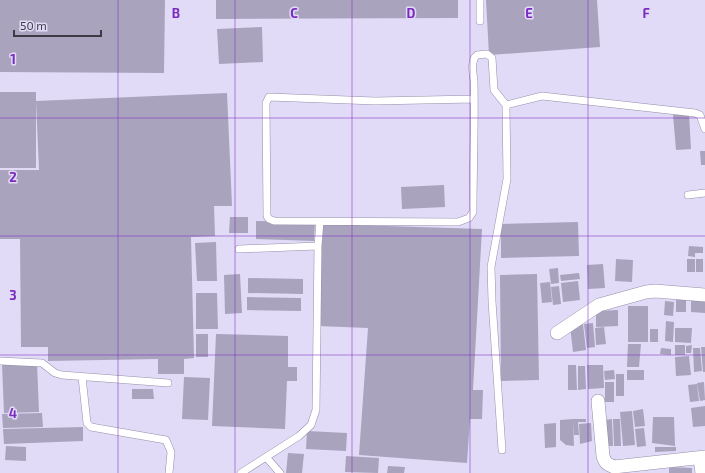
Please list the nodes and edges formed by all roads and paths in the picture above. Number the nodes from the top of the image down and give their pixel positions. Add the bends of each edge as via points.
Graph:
1 (480, 0) edge
2 (480, 21) dead end
3 (474, 99) junction
4 (506, 105) junction
5 (705, 129) edge
6 (705, 193) edge
7 (688, 195) dead end
8 (320, 221) junction
9 (318, 246) junction
10 (239, 249) dead end
11 (705, 296) edge
12 (557, 333) dead end
13 (0, 361) edge
14 (82, 377) junction
15 (168, 382) dead end
16 (598, 401) dead end
17 (502, 450) dead end
18 (266, 457) junction
19 (703, 458) edge
20 (169, 473) edge
21 (240, 473) edge
22 (280, 473) edge
23 (702, 473) edge

1 - 2 lane
3 - 4 lane via 474,60 477,55 487,54 492,58 494,90
3 - 8 lane via 473,212 469,218 458,222
3 - 8 lane via 375,101 269,97 266,103 267,216 274,221
4 - 5 lane via 542,96 695,112 700,115
4 - 17 lane via 507,179 491,267
6 - 7 lane
8 - 9 lane
9 - 10 lane
9 - 18 lane via 316,410 311,425 299,436
11 - 12 street via 646,292 599,305
13 - 14 lane via 42,363 62,376
14 - 15 lane
14 - 20 lane via 86,423 91,427 166,440 171,452
16 - 19 street via 603,456 606,463 614,467
18 - 21 lane
18 - 22 lane
19 - 23 street

